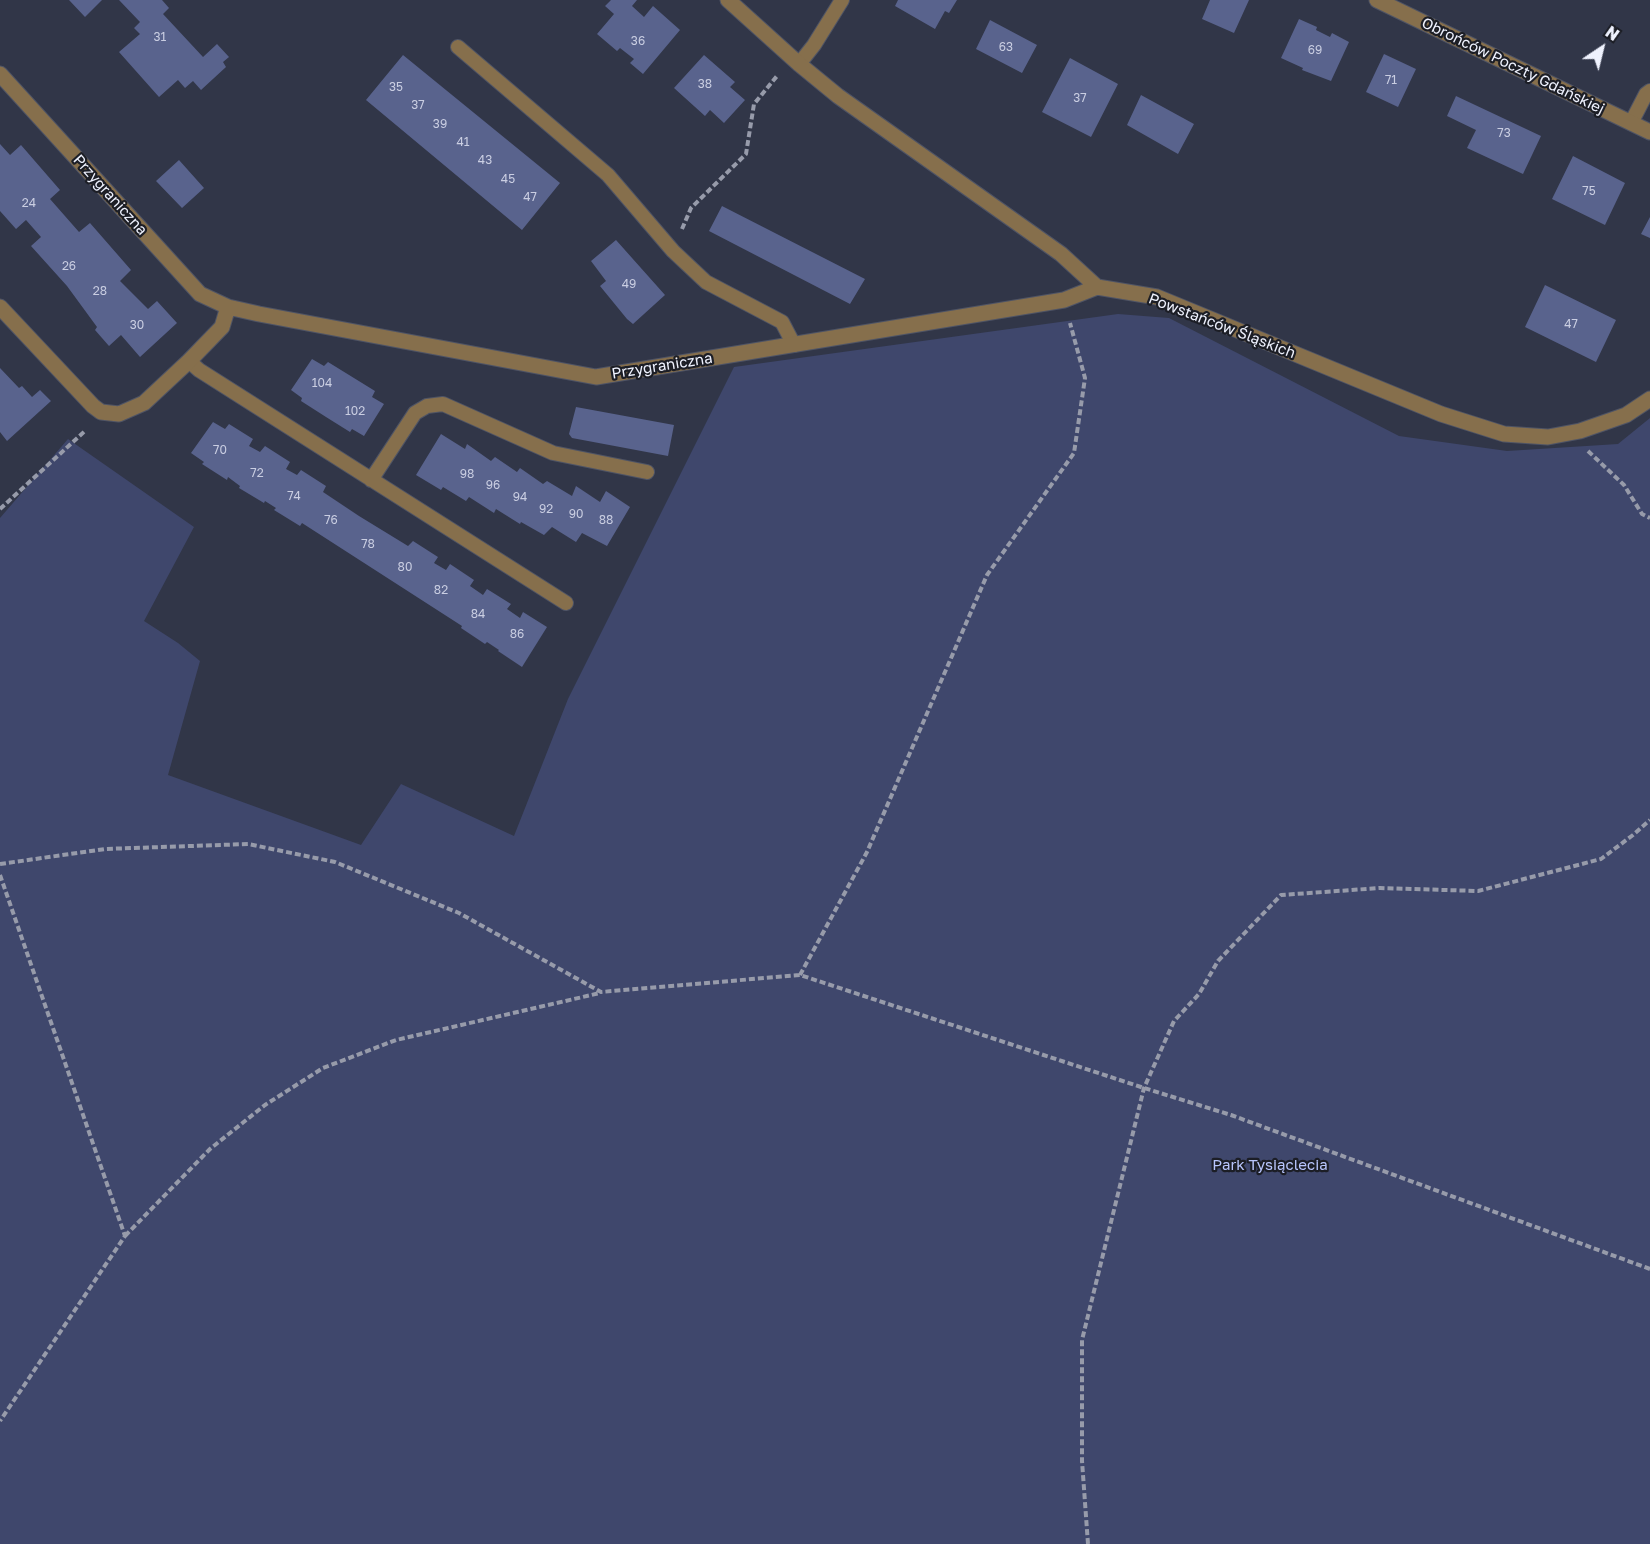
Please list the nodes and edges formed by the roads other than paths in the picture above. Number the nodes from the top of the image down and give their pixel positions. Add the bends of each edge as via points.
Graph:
1 (728, 0) edge
2 (842, 0) edge
3 (1377, 0) edge
4 (458, 47) dead end
5 (799, 64) junction
6 (0, 74) edge
7 (1650, 91) edge
8 (1631, 123) junction
9 (1650, 132) edge
10 (1097, 287) junction
11 (0, 307) edge
12 (228, 307) junction
13 (794, 345) junction
14 (189, 361) junction
15 (1650, 399) edge
16 (647, 472) dead end
17 (371, 480) junction
18 (566, 603) dead end

1 - 5 street
2 - 5 lane
3 - 8 street, Obrońców Poczty Gdańskiej
4 - 13 lane via 608,175 673,251 706,282 782,322
5 - 10 street via 838,96 1061,254
6 - 12 street, Przygraniczna via 200,294
7 - 8 lane
8 - 9 street, Obrońców Poczty Gdańskiej
10 - 13 street, Przygraniczna via 1064,300
10 - 15 street, Powstańców Śląskich via 1157,297 1441,414 1504,434 1548,437 1580,431 1626,415
11 - 14 street via 100,412 118,414 144,403
12 - 13 street, Przygraniczna via 596,377
12 - 14 street via 222,327
14 - 17 lane
16 - 17 lane via 553,453 443,404 427,406 416,413
17 - 18 lane

